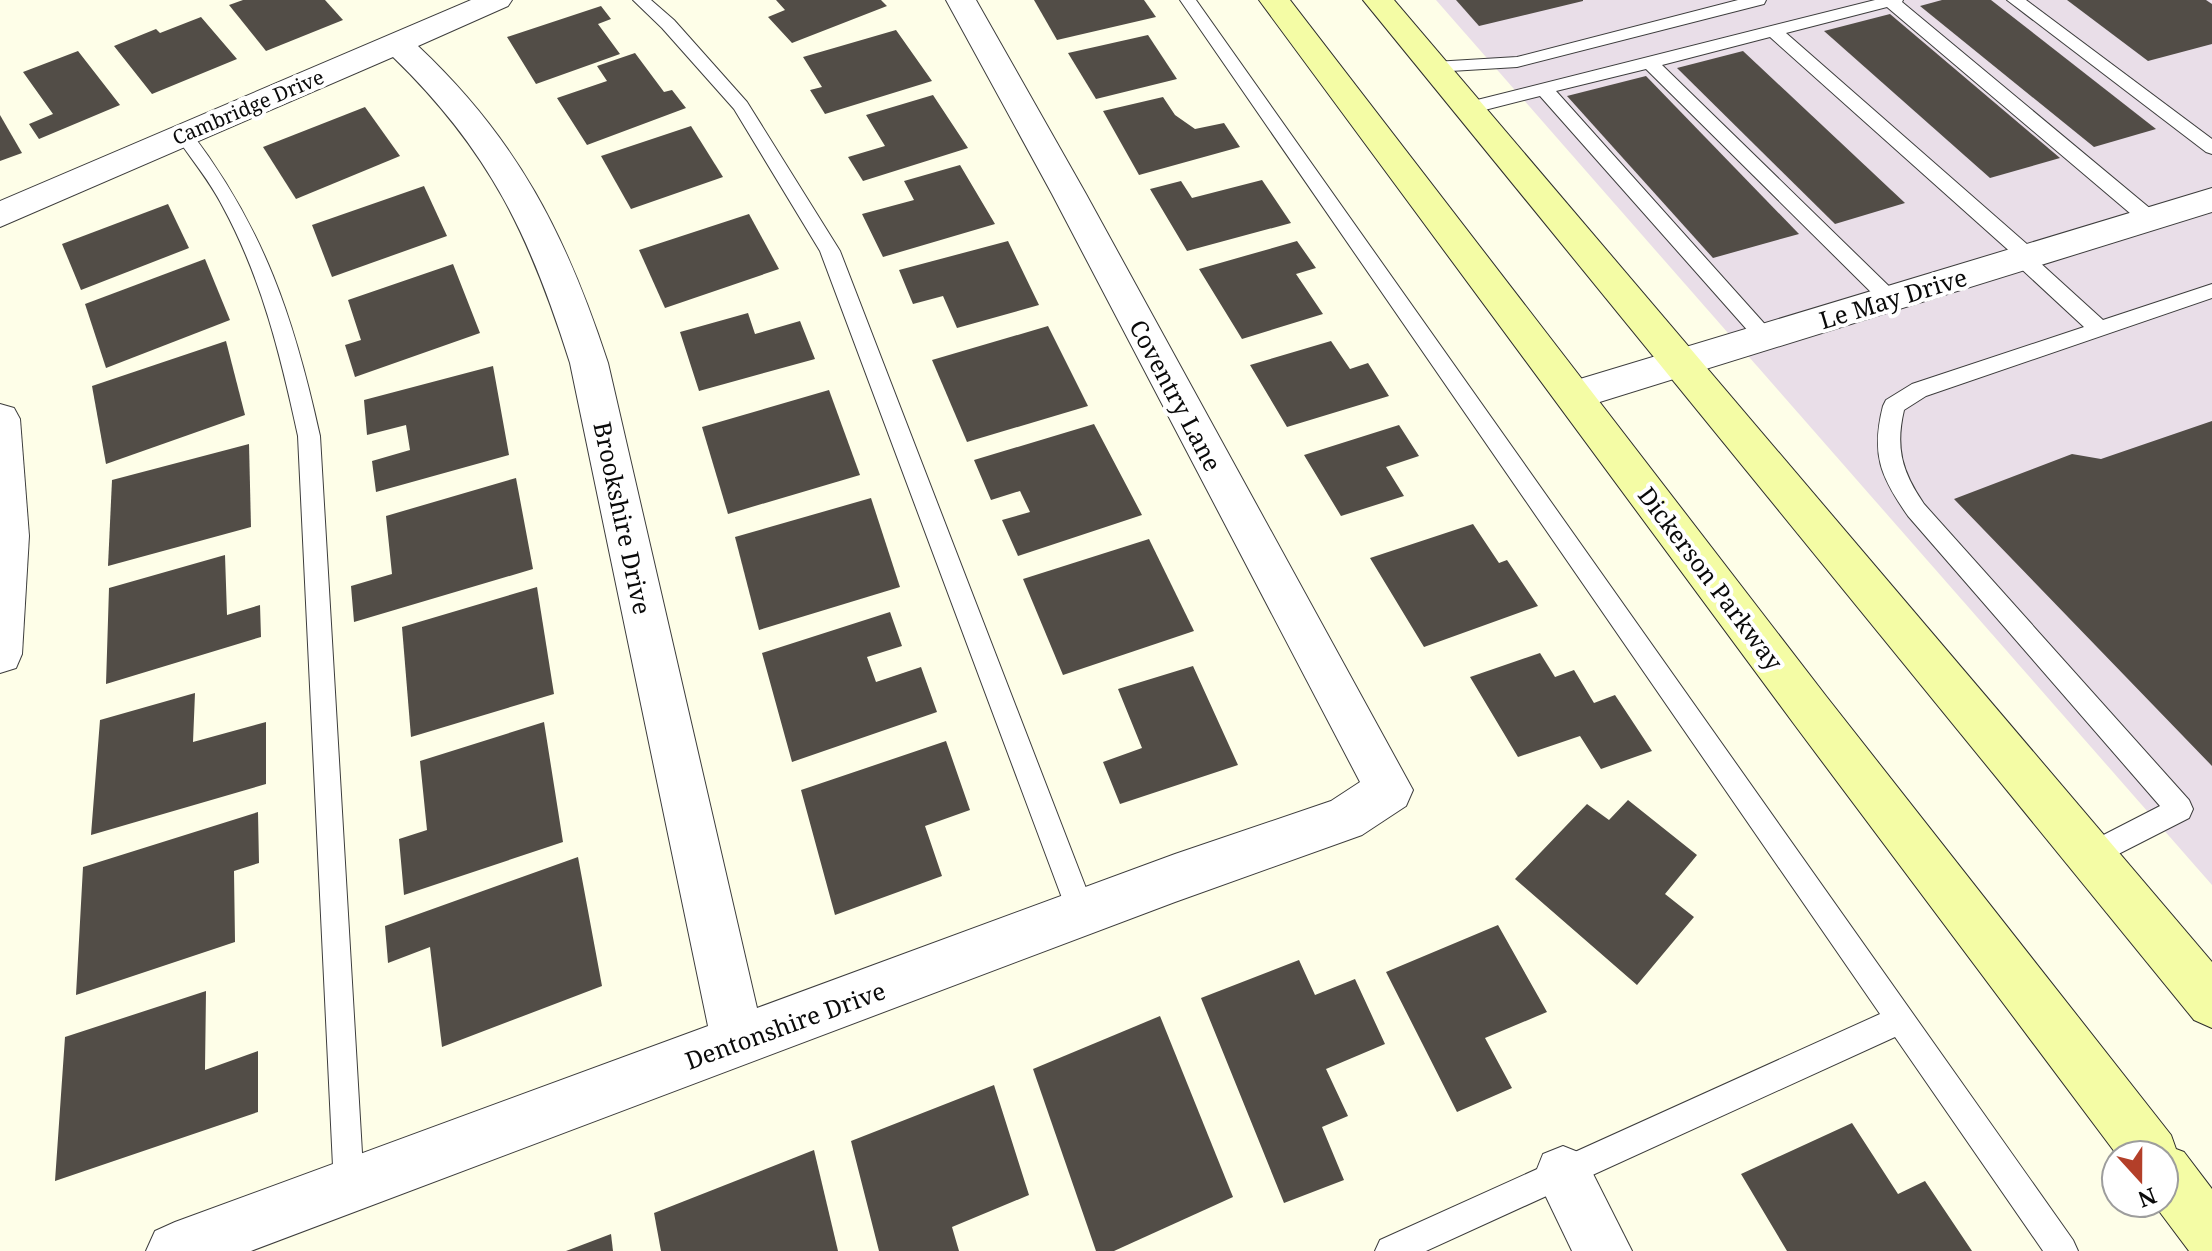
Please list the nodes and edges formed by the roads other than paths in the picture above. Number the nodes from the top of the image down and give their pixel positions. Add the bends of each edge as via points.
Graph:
1 (497, 0) edge
2 (641, 0) edge
3 (961, 0) edge
4 (1188, 0) edge
5 (1274, 0) edge
6 (1378, 0) edge
7 (1758, 0) edge
8 (2015, 0) edge
9 (1892, 1) edge
10 (1774, 31) junction
11 (397, 43) junction
12 (1649, 62) junction
13 (1434, 67) junction
14 (1544, 89) junction
15 (1469, 108) junction
16 (184, 135) junction
17 (2212, 148) edge
18 (2212, 200) edge
19 (0, 215) edge
20 (2151, 220) junction
21 (2026, 258) junction
22 (2212, 291) edge
23 (1891, 300) junction
24 (2098, 328) junction
25 (1764, 336) junction
26 (1680, 362) junction
27 (1574, 395) junction
28 (0, 419) edge
29 (0, 654) edge
30 (1389, 790) joint
31 (2091, 855) junction
32 (1082, 914) junction
33 (2212, 1002) edge
34 (1900, 1020) junction
35 (738, 1043) junction
36 (2139, 1139) edge
37 (1563, 1174) junction
38 (349, 1187) junction
39 (2180, 1193) edge
40 (2212, 1235) edge
41 (175, 1251) edge
42 (1391, 1251) edge
43 (1603, 1251) edge
44 (2062, 1251) edge

1 - 11 street, Cambridge Drive
2 - 32 lane via 741,106 830,251
3 - 30 street, Coventry Lane
4 - 34 lane
5 - 27 main road, Dickerson Parkway
6 - 13 main road
7 - 13 lane via 1517,62
8 - 17 lane
9 - 10 lane
9 - 20 lane
10 - 12 lane
10 - 21 lane
11 - 16 street, Cambridge Drive
11 - 35 street, Brookshire Drive via 474,124 546,243 565,291 589,363
12 - 14 lane
12 - 23 lane
13 - 15 main road
14 - 15 lane
14 - 25 lane
15 - 26 main road
16 - 19 street, Cambridge Drive
16 - 38 lane via 206,161 261,260 282,319 309,436
18 - 20 street, Le May Drive
20 - 21 street, Le May Drive
21 - 23 street, Le May Drive
21 - 24 lane
22 - 24 lane
23 - 25 street, Le May Drive
24 - 31 lane via 1919,390 1894,406 1886,434 1886,460 1916,510 2180,809
25 - 26 street, Le May Drive
26 - 27 street, Le May Drive
26 - 31 main road
27 - 36 main road, Dickerson Parkway
28 - 29 street via 8,488 9,586
30 - 32 street, Dentonshire Drive via 1345,819
31 - 33 main road
32 - 35 street, Dentonshire Drive
34 - 37 lane
34 - 44 lane
35 - 38 street, Dentonshire Drive
37 - 42 lane
37 - 43 street
38 - 41 street, Dentonshire Drive
39 - 40 main road

